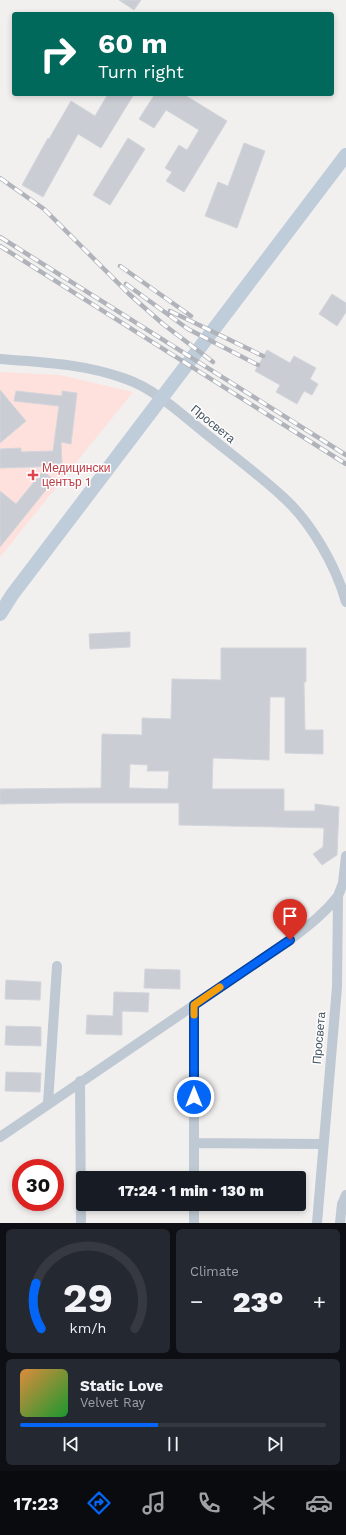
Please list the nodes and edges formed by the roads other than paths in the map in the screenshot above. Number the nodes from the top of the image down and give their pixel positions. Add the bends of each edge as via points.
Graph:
1 (346, 155) edge
2 (0, 359) edge
3 (346, 602) edge
4 (0, 614) edge
5 (346, 856) edge
6 (338, 896) junction
7 (57, 966) dead end
8 (194, 1005) junction
9 (80, 1081) junction
10 (48, 1103) junction
11 (0, 1137) edge
12 (194, 1143) junction
13 (323, 1144) junction
14 (194, 1171) edge
15 (346, 1196) edge
16 (194, 1211) edge
17 (82, 1223) edge
18 (194, 1223) edge
19 (317, 1223) edge
20 (340, 1223) edge

1 - 4 main road
2 - 3 street, Просвета via 55,363 92,370 126,378 147,388 283,497 318,539
5 - 6 street, Просвета via 343,883
6 - 8 street via 315,922
6 - 13 street, Просвета via 337,987
7 - 10 street
8 - 9 street
8 - 12 street
9 - 10 street
9 - 17 street
10 - 11 street
12 - 13 street
12 - 14 street
13 - 19 street, Просвета
15 - 20 street via 342,1204
16 - 18 street

